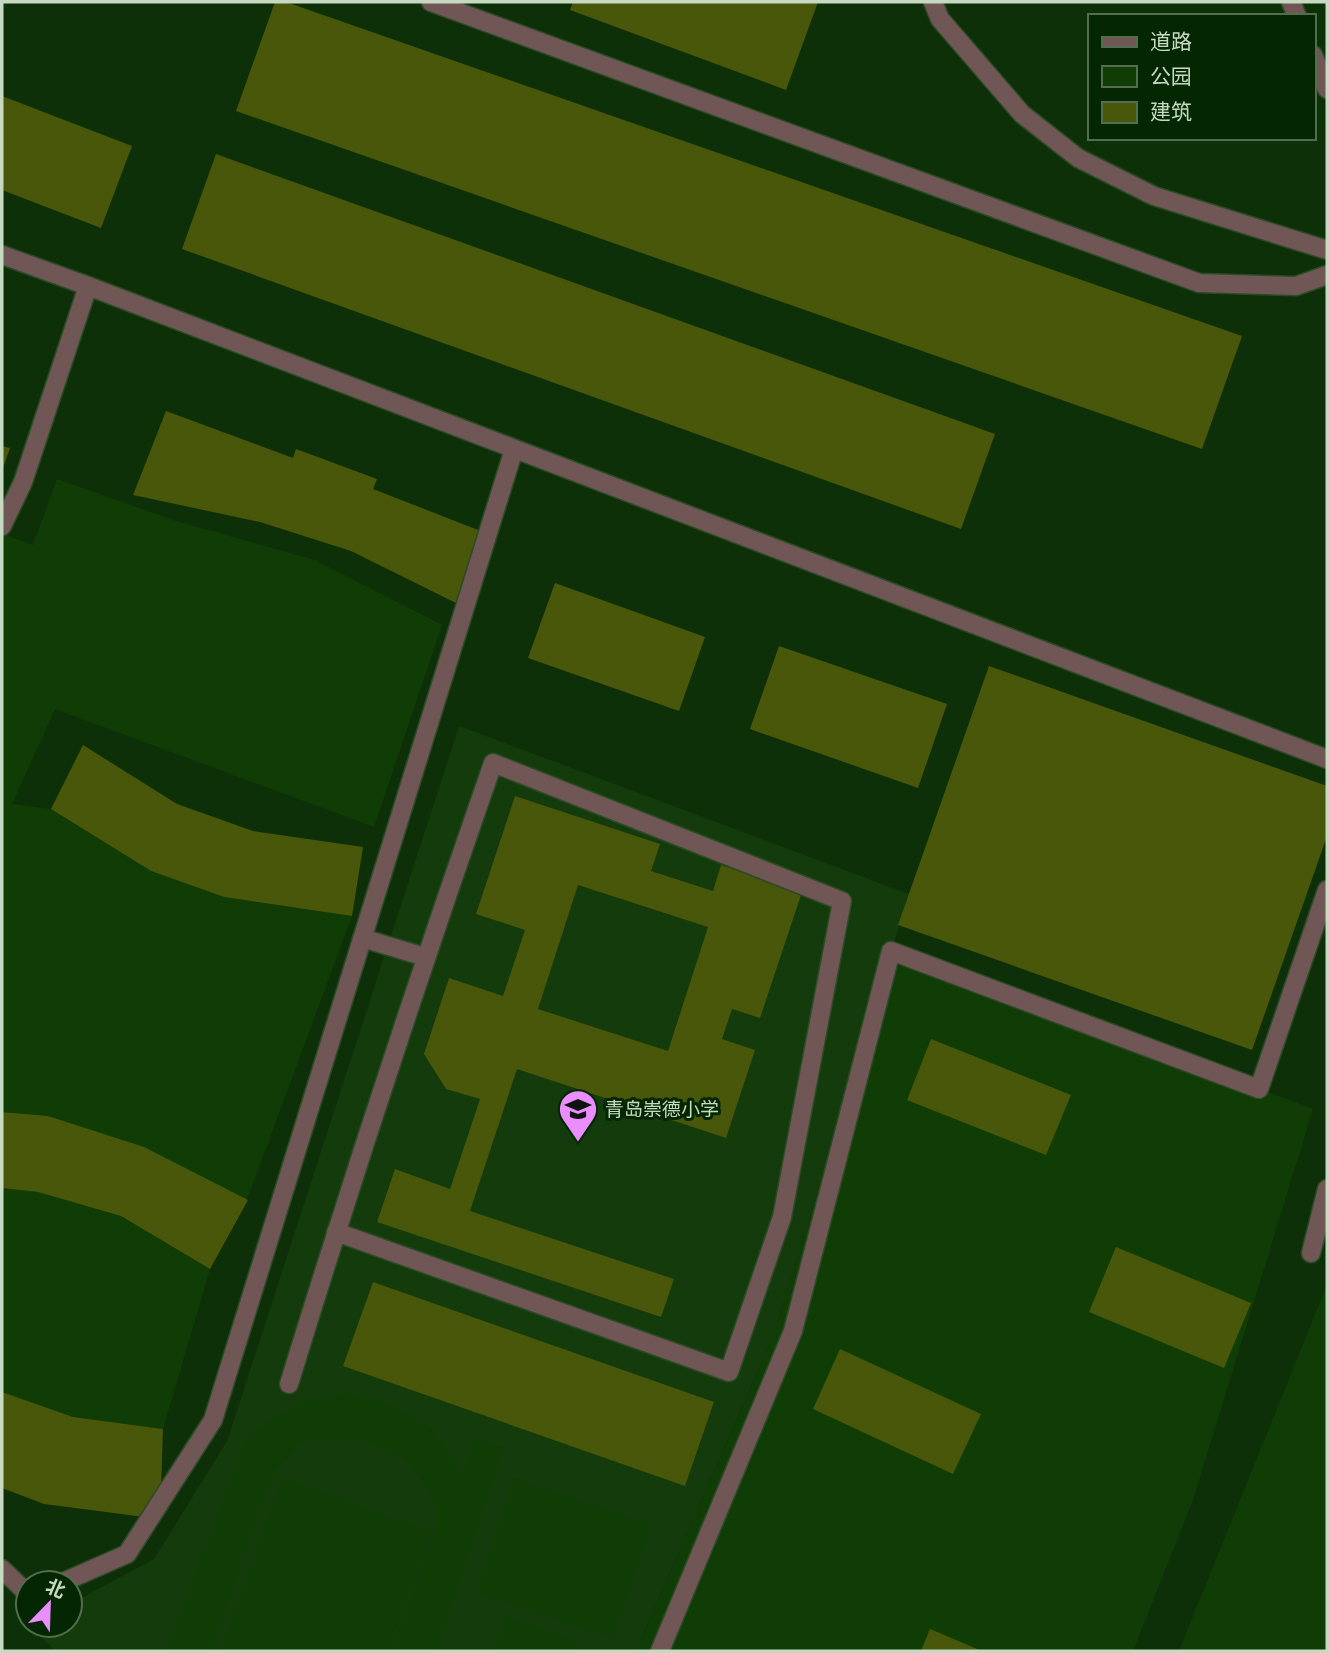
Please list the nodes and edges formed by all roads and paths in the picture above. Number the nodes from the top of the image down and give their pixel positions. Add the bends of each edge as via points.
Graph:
1 (431, 2) edge
2 (933, 2) edge
3 (1315, 60) edge
4 (1327, 89) edge
5 (1327, 250) edge
6 (2, 256) edge
7 (1327, 275) edge
8 (88, 286) junction
9 (514, 449) junction
10 (2, 526) edge
11 (1327, 760) edge
12 (1327, 890) edge
13 (362, 938) junction
14 (425, 957) junction
15 (1327, 1189) edge
16 (336, 1232) junction
17 (1311, 1253) dead end
18 (289, 1384) dead end
19 (84, 1573) edge
20 (660, 1651) edge

1 - 7 street via 1199,283 1296,286
2 - 5 street via 940,19 1022,114 1078,158 1154,196
3 - 4 street
6 - 8 street
8 - 9 street
8 - 10 street via 23,482
9 - 11 street
9 - 13 street
12 - 20 street via 1259,1089 891,951 793,1331
13 - 14 street
13 - 19 street via 213,1420 127,1554
14 - 16 street
14 - 16 street via 493,762 842,901 782,1217 729,1372
15 - 17 street
16 - 18 street

